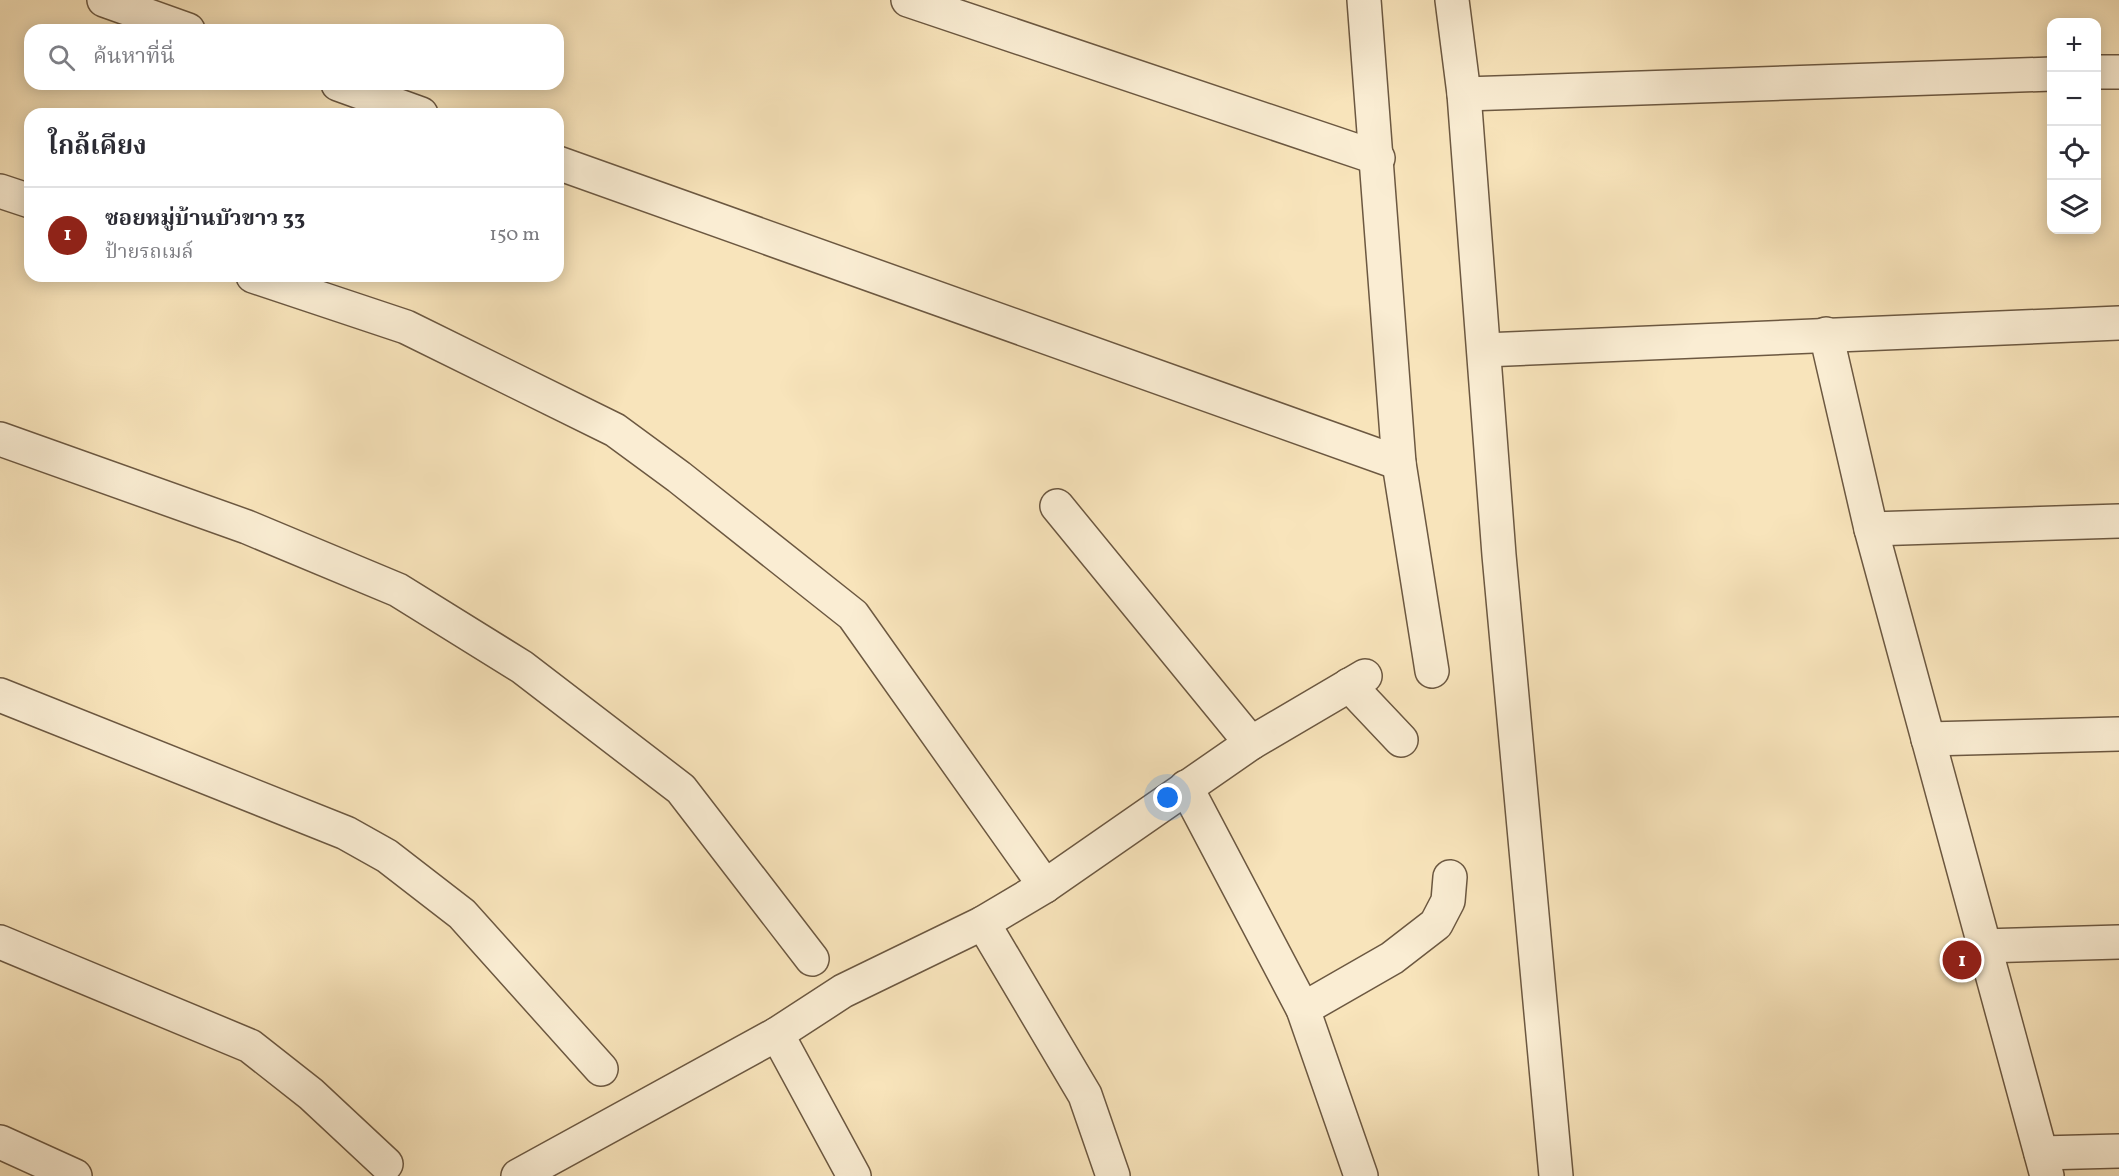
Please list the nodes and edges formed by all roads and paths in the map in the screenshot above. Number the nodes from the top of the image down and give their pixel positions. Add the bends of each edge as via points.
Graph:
1 (104, 0) edge
2 (909, 0) edge
3 (1364, 0) edge
4 (1452, 0) edge
5 (171, 24) edge
6 (2101, 72) edge
7 (2119, 72) edge
8 (2047, 74) edge
9 (355, 90) edge
10 (1464, 94) junction
11 (404, 108) edge
12 (1378, 158) junction
13 (564, 165) edge
14 (0, 191) edge
15 (24, 199) edge
16 (271, 282) edge
17 (2119, 323) edge
18 (1826, 334) junction
19 (1485, 350) junction
20 (0, 439) edge
21 (1399, 463) junction
22 (1057, 506) dead end
23 (2119, 521) edge
24 (1871, 529) junction
25 (1432, 671) dead end
26 (0, 694) edge
27 (2119, 734) edge
28 (1928, 739) junction
29 (1401, 740) dead end
30 (1251, 743) junction
31 (1186, 786) junction
32 (1450, 877) dead end
33 (1045, 886) junction
34 (983, 922) junction
35 (0, 942) edge
36 (2119, 942) edge
37 (1982, 946) junction
38 (812, 959) dead end
39 (1303, 1009) junction
40 (777, 1034) junction
41 (601, 1069) dead end
42 (0, 1142) edge
43 (2119, 1151) edge
44 (386, 1164) dead end
45 (573, 1164) edge
46 (2044, 1165) edge
47 (75, 1176) edge
48 (518, 1176) edge
49 (854, 1176) edge
50 (1113, 1176) edge
51 (1361, 1176) edge
52 (1556, 1176) edge

1 - 5 street
2 - 12 street
3 - 12 street
4 - 10 street
6 - 7 street
8 - 10 street
9 - 11 street
10 - 19 street
12 - 21 street
13 - 21 street
14 - 15 street
16 - 33 street via 406,327 615,430 679,477 853,615
17 - 18 street
18 - 19 street
18 - 24 street
19 - 52 street via 1499,555
20 - 38 street via 247,527 398,590 522,667 681,789
21 - 25 street
22 - 30 street
23 - 24 street
24 - 28 street
26 - 41 street via 346,832 387,856 462,914
27 - 28 street
28 - 37 street
29 - 30 street via 1357,680
30 - 31 street
31 - 33 street
31 - 39 street
32 - 39 street via 1448,901 1436,924 1392,958
33 - 34 street
34 - 40 street via 843,991
34 - 50 street via 1084,1095
35 - 44 street via 250,1046 311,1094
36 - 37 street
37 - 46 street
39 - 51 street
40 - 45 street
40 - 49 street
42 - 47 street
43 - 46 street
45 - 48 street

